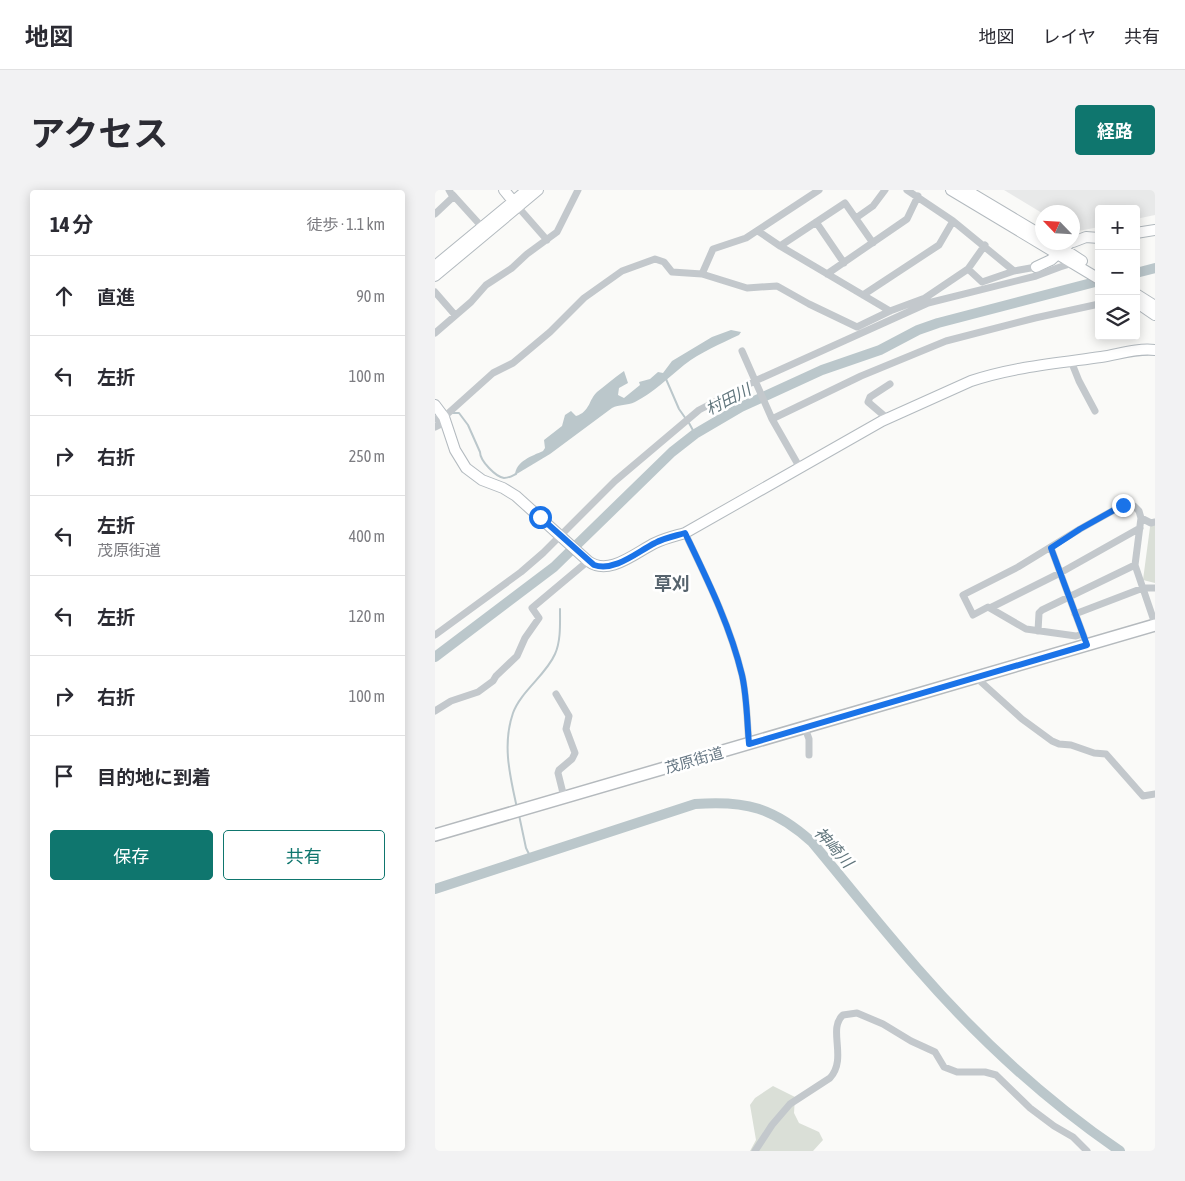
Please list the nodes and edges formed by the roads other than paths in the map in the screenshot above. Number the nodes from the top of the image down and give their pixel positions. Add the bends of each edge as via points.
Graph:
1 (503, 190) edge
2 (527, 190) edge
3 (538, 190) edge
4 (578, 190) edge
5 (819, 190) edge
6 (885, 190) edge
7 (907, 190) edge
8 (951, 190) edge
9 (966, 190) edge
10 (451, 193) edge
11 (918, 196) junction
12 (516, 204) junction
13 (435, 214) edge
14 (856, 218) junction
15 (953, 220) junction
16 (816, 222) junction
17 (482, 228) junction
18 (1155, 230) edge
19 (757, 231) junction
20 (1035, 231) edge
21 (1035, 231) edge
22 (1140, 233) edge
23 (1095, 238) edge
24 (547, 240) junction
25 (1080, 240) edge
26 (873, 243) junction
27 (985, 245) junction
28 (780, 246) junction
29 (1063, 250) edge
30 (1069, 250) edge
31 (1077, 262) junction
32 (844, 263) junction
33 (435, 266) edge
34 (1036, 266) joint
35 (968, 269) junction
36 (1095, 269) edge
37 (1013, 270) junction
38 (702, 274) junction
39 (827, 274) junction
40 (435, 276) edge
41 (1095, 276) edge
42 (435, 292) edge
43 (863, 295) junction
44 (1138, 295) edge
45 (1095, 305) edge
46 (1140, 305) edge
47 (1155, 306) edge
48 (890, 311) junction
49 (455, 315) junction
50 (1155, 315) edge
51 (435, 332) edge
52 (1155, 350) edge
53 (742, 351) dead end
54 (1071, 361) junction
55 (755, 381) junction
56 (890, 384) dead end
57 (435, 404) edge
58 (1095, 411) dead end
59 (441, 419) edge
60 (772, 419) junction
61 (888, 419) junction
62 (435, 427) edge
63 (800, 468) junction
64 (1141, 518) junction
65 (1155, 522) edge
66 (1140, 528) junction
67 (685, 533) junction
68 (560, 536) junction
69 (1051, 548) junction
70 (588, 561) junction
71 (1135, 565) junction
72 (1060, 573) junction
73 (1143, 588) junction
74 (1155, 588) edge
75 (1069, 598) junction
76 (990, 608) junction
77 (1075, 614) junction
78 (1155, 624) edge
79 (1038, 631) junction
80 (435, 635) edge
81 (1085, 640) junction
82 (979, 677) junction
83 (555, 694) dead end
84 (435, 711) edge
85 (805, 728) junction
86 (749, 744) junction
87 (809, 755) dead end
88 (1155, 794) edge
89 (564, 796) junction
90 (435, 835) edge
91 (755, 1151) edge
92 (1087, 1151) edge

1 - 12 street
2 - 12 street
3 - 12 street
4 - 24 street via 557,232
5 - 19 street
6 - 14 street via 873,206
7 - 11 street
8 - 20 street
9 - 21 street
10 - 13 street via 451,200
10 - 17 street
11 - 15 street
11 - 26 street via 907,219
12 - 17 street
12 - 24 street
12 - 40 street
14 - 16 street via 845,203
14 - 26 street
15 - 27 street
15 - 43 street via 939,244
16 - 28 street
16 - 32 street
17 - 33 street
18 - 22 street
19 - 28 street
19 - 38 street via 713,249
23 - 25 street
24 - 49 street via 486,285
26 - 32 street
27 - 35 street
27 - 37 street
28 - 39 street
29 - 34 street
30 - 31 street
31 - 36 street
31 - 41 street
31 - 55 street via 1036,276 928,303
32 - 39 street
34 - 37 street
35 - 37 street via 982,282
35 - 48 street via 925,298
38 - 48 street via 747,288 777,286 857,327
38 - 59 street via 672,272 664,262 655,259 622,271 584,298 550,332 513,363 493,373
39 - 43 street
42 - 49 street
43 - 48 street
44 - 47 street
45 - 60 street via 946,341 869,372
46 - 50 street
49 - 51 street
52 - 54 street via 1133,350
53 - 55 street
54 - 58 street
54 - 61 street via 987,376
55 - 60 street
55 - 68 street via 699,410 615,481
56 - 61 street via 870,397 868,402
57 - 59 street
59 - 62 street
59 - 68 street via 467,468 482,480 511,492
60 - 63 street
61 - 63 street
63 - 67 street
64 - 65 street
64 - 66 street
64 - 69 street via 1134,506 1123,505
66 - 71 street
66 - 72 street
67 - 70 street via 657,542 607,567
67 - 86 street via 731,639 742,676
68 - 70 street
68 - 80 street via 521,572
69 - 72 street
69 - 76 street via 963,595 973,615
70 - 84 street via 532,608 539,618 517,656 493,681 478,692 451,701
71 - 73 street
71 - 75 street
72 - 75 street
72 - 76 street
73 - 74 street
73 - 77 street
73 - 78 street
75 - 77 street
75 - 79 street via 1039,613
76 - 79 street via 1025,629
77 - 81 street
78 - 81 main road, 茂原街道
79 - 81 street
81 - 82 main road, 茂原街道
82 - 85 main road, 茂原街道
82 - 88 street via 1022,719 1052,741 1106,754 1143,796
83 - 89 street via 569,716 566,729 575,753 558,773
85 - 86 main road, 茂原街道
85 - 87 street
86 - 89 main road, 茂原街道
89 - 90 main road, 茂原街道
91 - 92 street via 790,1104 835,1073 839,1061 837,1024 843,1015 857,1013 935,1052 944,1068 996,1075 1030,1108 1073,1137

